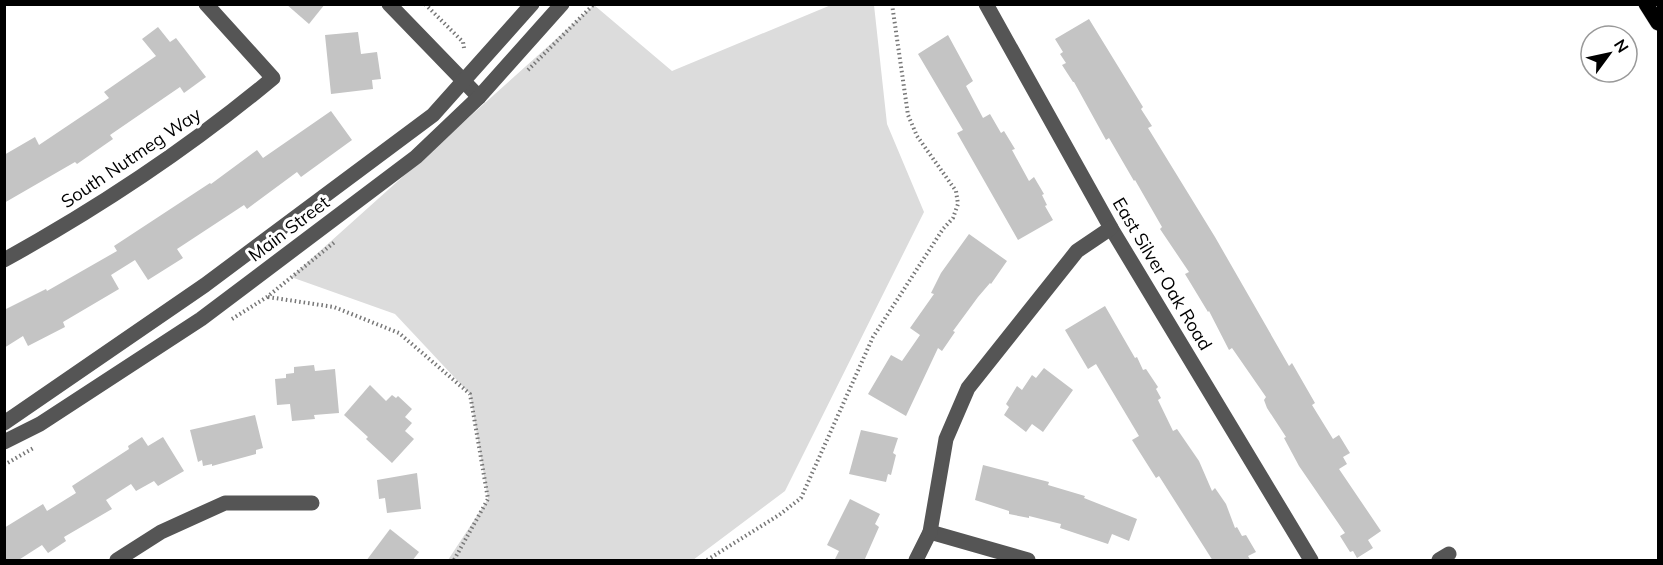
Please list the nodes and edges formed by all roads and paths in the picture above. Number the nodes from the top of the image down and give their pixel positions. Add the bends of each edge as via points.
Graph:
1 (206, 4) edge
2 (389, 4) edge
3 (425, 4) edge
4 (532, 4) edge
5 (562, 4) edge
6 (892, 4) edge
7 (986, 4) edge
8 (1646, 4) edge
9 (1659, 23) edge
10 (464, 48) dead end
11 (463, 81) junction
12 (479, 97) junction
13 (1111, 228) junction
14 (4, 260) edge
15 (267, 297) dead end
16 (4, 423) edge
17 (4, 442) edge
18 (312, 503) dead end
19 (930, 532) junction
20 (117, 561) edge
21 (453, 561) edge
22 (707, 561) edge
23 (916, 561) edge
24 (1028, 561) edge
25 (1311, 561) edge

1 - 14 street, South Nutmeg Way via 273,78 175,155 84,215
2 - 11 street
3 - 10 path via 463,42
4 - 11 street, Main Street
5 - 12 street, Main Street
6 - 22 path via 908,115 916,136 956,191 958,204 953,218 873,337 801,498
7 - 13 street, East Silver Oak Road
8 - 9 main road
11 - 12 street
11 - 16 street, Main Street via 433,115 377,158 205,285
12 - 17 street, Main Street via 416,157 201,319 56,414
13 - 19 street via 1077,251 968,388 946,439
13 - 25 street, East Silver Oak Road
15 - 21 path via 334,307 399,333 470,394 488,499
18 - 20 street via 225,503 162,532
19 - 23 street
19 - 24 street

